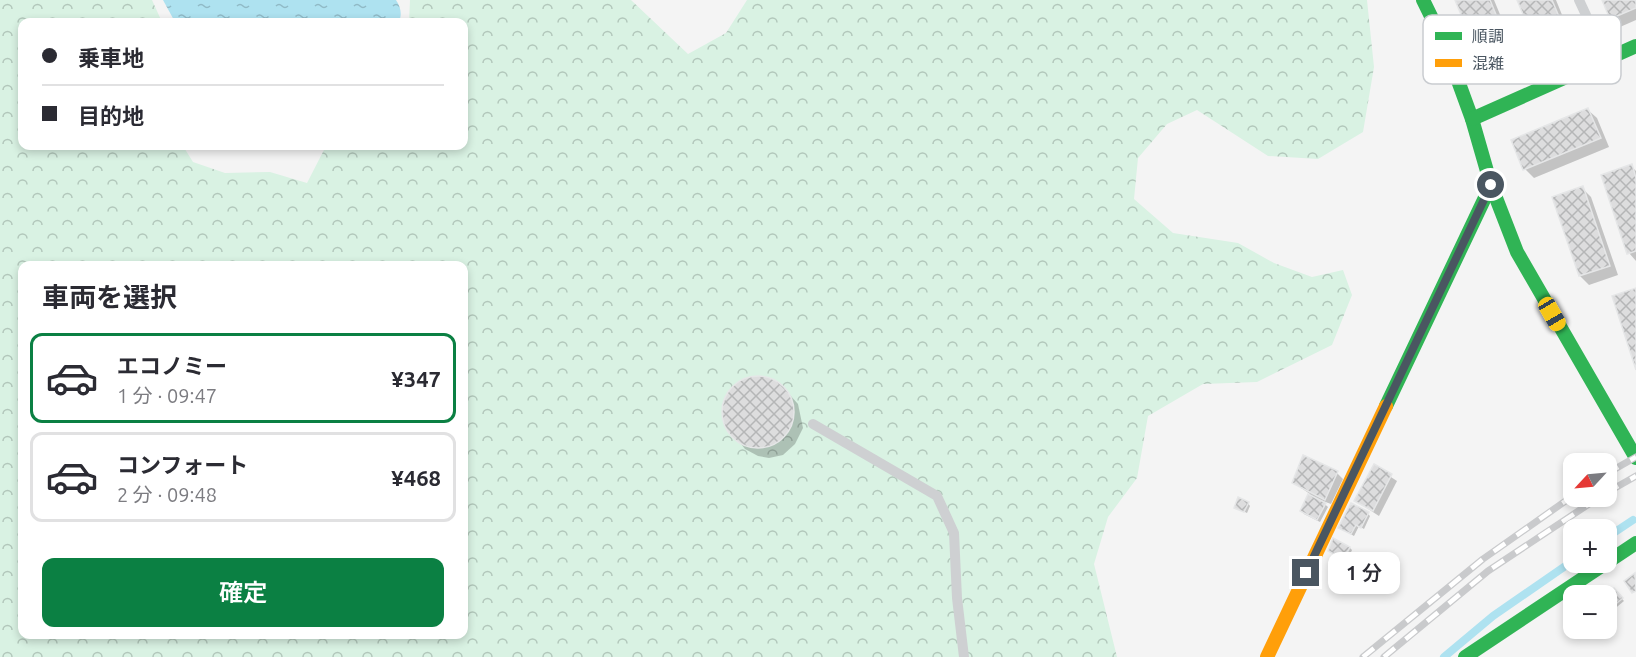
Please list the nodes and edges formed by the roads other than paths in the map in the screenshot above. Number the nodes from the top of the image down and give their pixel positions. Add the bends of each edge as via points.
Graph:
1 (1423, 0) edge
2 (1579, 0) edge
3 (1430, 15) edge
4 (1586, 15) edge
5 (1636, 46) edge
6 (1621, 53) edge
7 (1459, 84) edge
8 (1551, 84) edge
9 (1472, 119) junction
10 (1491, 185) junction
11 (813, 424) dead end
12 (1636, 458) edge
13 (1636, 543) edge
14 (964, 657) edge
15 (1267, 657) edge
16 (1465, 657) edge

1 - 3 street
2 - 4 lane
5 - 6 street
7 - 9 street
8 - 9 street
9 - 10 street
10 - 12 street via 1517,252
10 - 15 street
11 - 14 lane via 937,496 954,533
13 - 16 street

